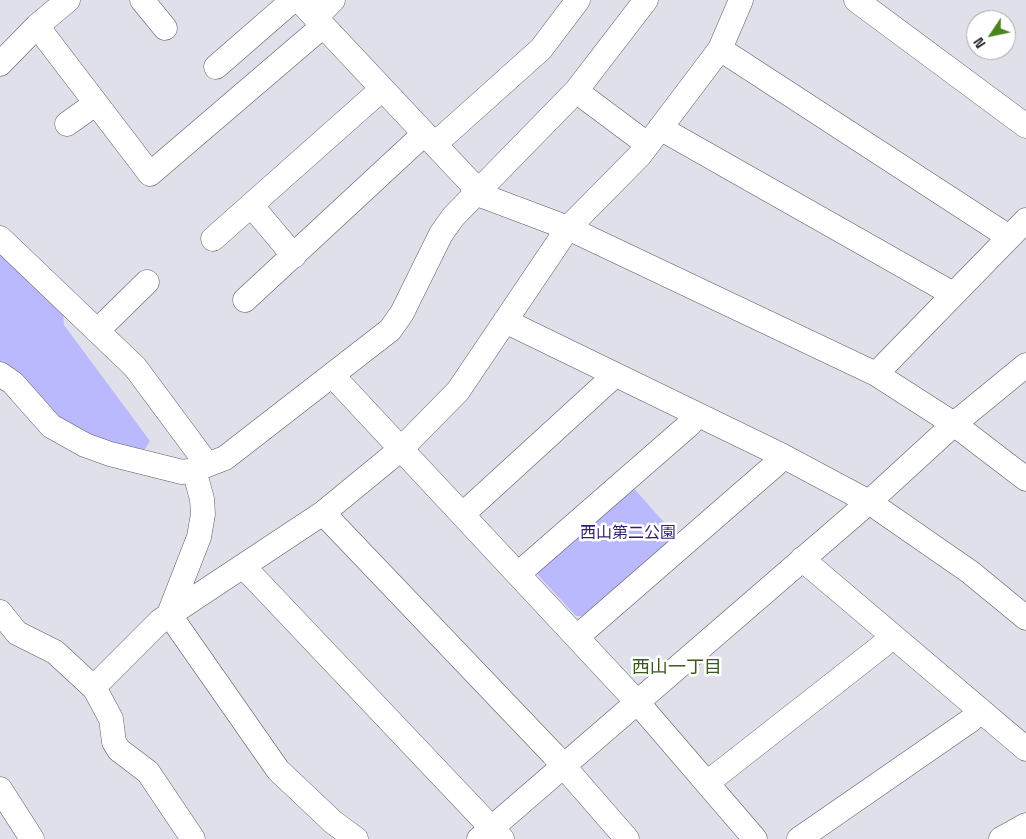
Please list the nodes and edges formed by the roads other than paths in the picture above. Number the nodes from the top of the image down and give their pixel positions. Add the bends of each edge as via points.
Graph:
1 (68, 0) edge
2 (142, 0) edge
3 (293, 0) edge
4 (299, 0) edge
5 (333, 0) edge
6 (578, 0) edge
7 (646, 0) edge
8 (741, 0) edge
9 (856, 0) edge
10 (319, 21) junction
11 (37, 26) junction
12 (165, 28) dead end
13 (720, 49) junction
14 (0, 64) edge
15 (216, 67) dead end
16 (382, 89) junction
17 (576, 91) junction
18 (95, 104) junction
19 (67, 124) dead end
20 (1026, 126) edge
21 (654, 136) junction
22 (429, 139) junction
23 (475, 194) junction
24 (251, 205) junction
25 (1026, 220) edge
26 (568, 228) junction
27 (1009, 236) junction
28 (0, 238) edge
29 (213, 239) dead end
30 (294, 256) junction
31 (147, 282) dead end
32 (953, 294) junction
33 (245, 300) dead end
34 (505, 321) junction
35 (97, 331) junction
36 (1026, 366) edge
37 (0, 374) edge
38 (332, 374) junction
39 (876, 374) junction
40 (615, 375) junction
41 (695, 415) junction
42 (954, 424) junction
43 (402, 449) junction
44 (780, 455) junction
45 (200, 467) junction
46 (1026, 478) edge
47 (870, 502) junction
48 (323, 513) junction
49 (463, 514) junction
50 (802, 560) junction
51 (244, 567) junction
52 (518, 574) junction
53 (0, 612) edge
54 (169, 614) junction
55 (1026, 618) edge
56 (891, 636) junction
57 (577, 637) junction
58 (94, 689) junction
59 (638, 702) junction
60 (979, 709) junction
61 (1026, 749) edge
62 (565, 767) junction
63 (707, 783) junction
64 (0, 789) edge
65 (1026, 825) edge
66 (491, 835) edge
67 (32, 839) edge
68 (193, 839) edge
69 (356, 839) edge
70 (626, 839) edge
71 (755, 839) edge
72 (799, 839) edge
73 (1001, 839) edge

1 - 11 street
2 - 12 street
3 - 15 street
4 - 10 street
5 - 10 street
6 - 22 street via 541,49
7 - 17 street
8 - 13 street
9 - 20 street
10 - 16 street
10 - 18 street via 150,174
11 - 14 street
11 - 18 street
13 - 21 street
13 - 27 street
16 - 22 street
16 - 24 street
17 - 21 street
17 - 23 street
18 - 19 street
21 - 26 street
21 - 32 street
22 - 23 street via 471,183
22 - 30 street
23 - 26 street
23 - 38 street via 452,217 441,234 396,324
24 - 29 street
24 - 30 street
25 - 27 street
26 - 34 street
26 - 39 street
27 - 32 street
28 - 35 street
30 - 33 street
31 - 35 street
32 - 39 street
34 - 40 street
34 - 43 street via 458,391
35 - 45 street via 135,367
36 - 42 street
37 - 45 street via 13,383 51,426 85,445 182,472
38 - 43 street
38 - 45 street via 225,458
39 - 42 street
40 - 41 street
40 - 49 street
41 - 44 street
41 - 52 street via 690,424
42 - 46 street
42 - 47 street
43 - 48 street
43 - 49 street
44 - 47 street
44 - 57 street via 776,464
45 - 54 street via 203,514 199,537
47 - 50 street
47 - 55 street via 970,572
48 - 51 street
48 - 62 street
49 - 52 street
50 - 56 street
50 - 59 street
51 - 54 street
51 - 66 street
52 - 57 street
53 - 58 street via 17,633 55,652
54 - 58 street
54 - 69 street via 278,770 333,822
56 - 60 street
56 - 63 street
57 - 59 street
58 - 68 street via 111,719 114,742 119,750 148,772
59 - 62 street
59 - 63 street
60 - 61 street
60 - 72 street via 971,720
62 - 66 street
62 - 70 street
63 - 71 street
64 - 67 street
65 - 73 street

